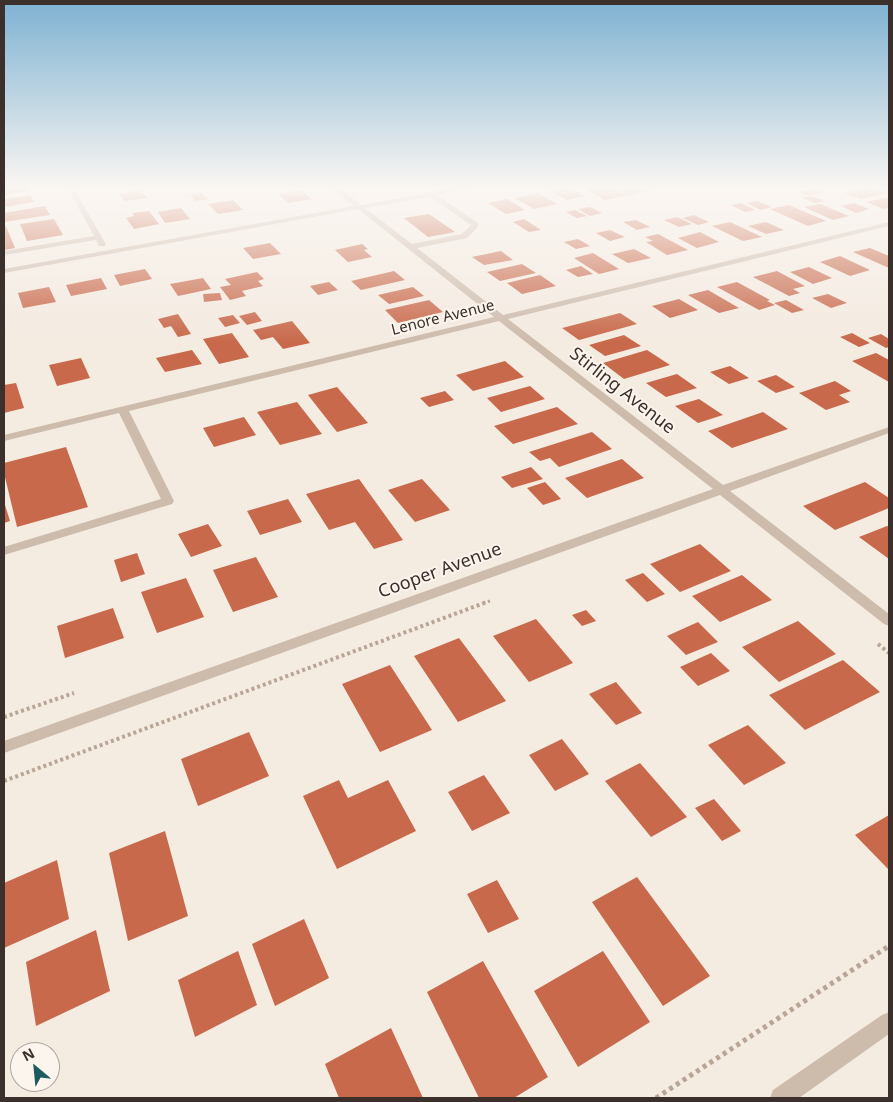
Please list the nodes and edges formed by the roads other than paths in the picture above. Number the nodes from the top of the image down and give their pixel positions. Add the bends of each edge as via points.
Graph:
1 (90, 238) edge
2 (99, 238) edge
3 (189, 238) edge
4 (399, 238) edge
5 (452, 238) edge
6 (830, 238) edge
7 (410, 247) junction
8 (4, 253) edge
9 (107, 253) junction
10 (4, 271) edge
11 (502, 318) junction
12 (123, 410) junction
13 (889, 430) edge
14 (4, 438) edge
15 (723, 490) junction
16 (4, 551) edge
17 (889, 620) edge
18 (4, 747) edge
19 (889, 1022) edge
20 (781, 1098) edge

1 - 8 street
2 - 9 street
3 - 9 street
4 - 7 street, Stirling Avenue
5 - 7 street
6 - 11 street, Lenore Avenue
7 - 11 street, Stirling Avenue
9 - 10 street
11 - 12 street, Lenore Avenue
11 - 15 street, Stirling Avenue
12 - 14 street, Lenore Avenue
12 - 16 street via 168,501
13 - 15 street, Cooper Avenue
15 - 17 street, Stirling Avenue
15 - 18 street, Cooper Avenue
19 - 20 street

